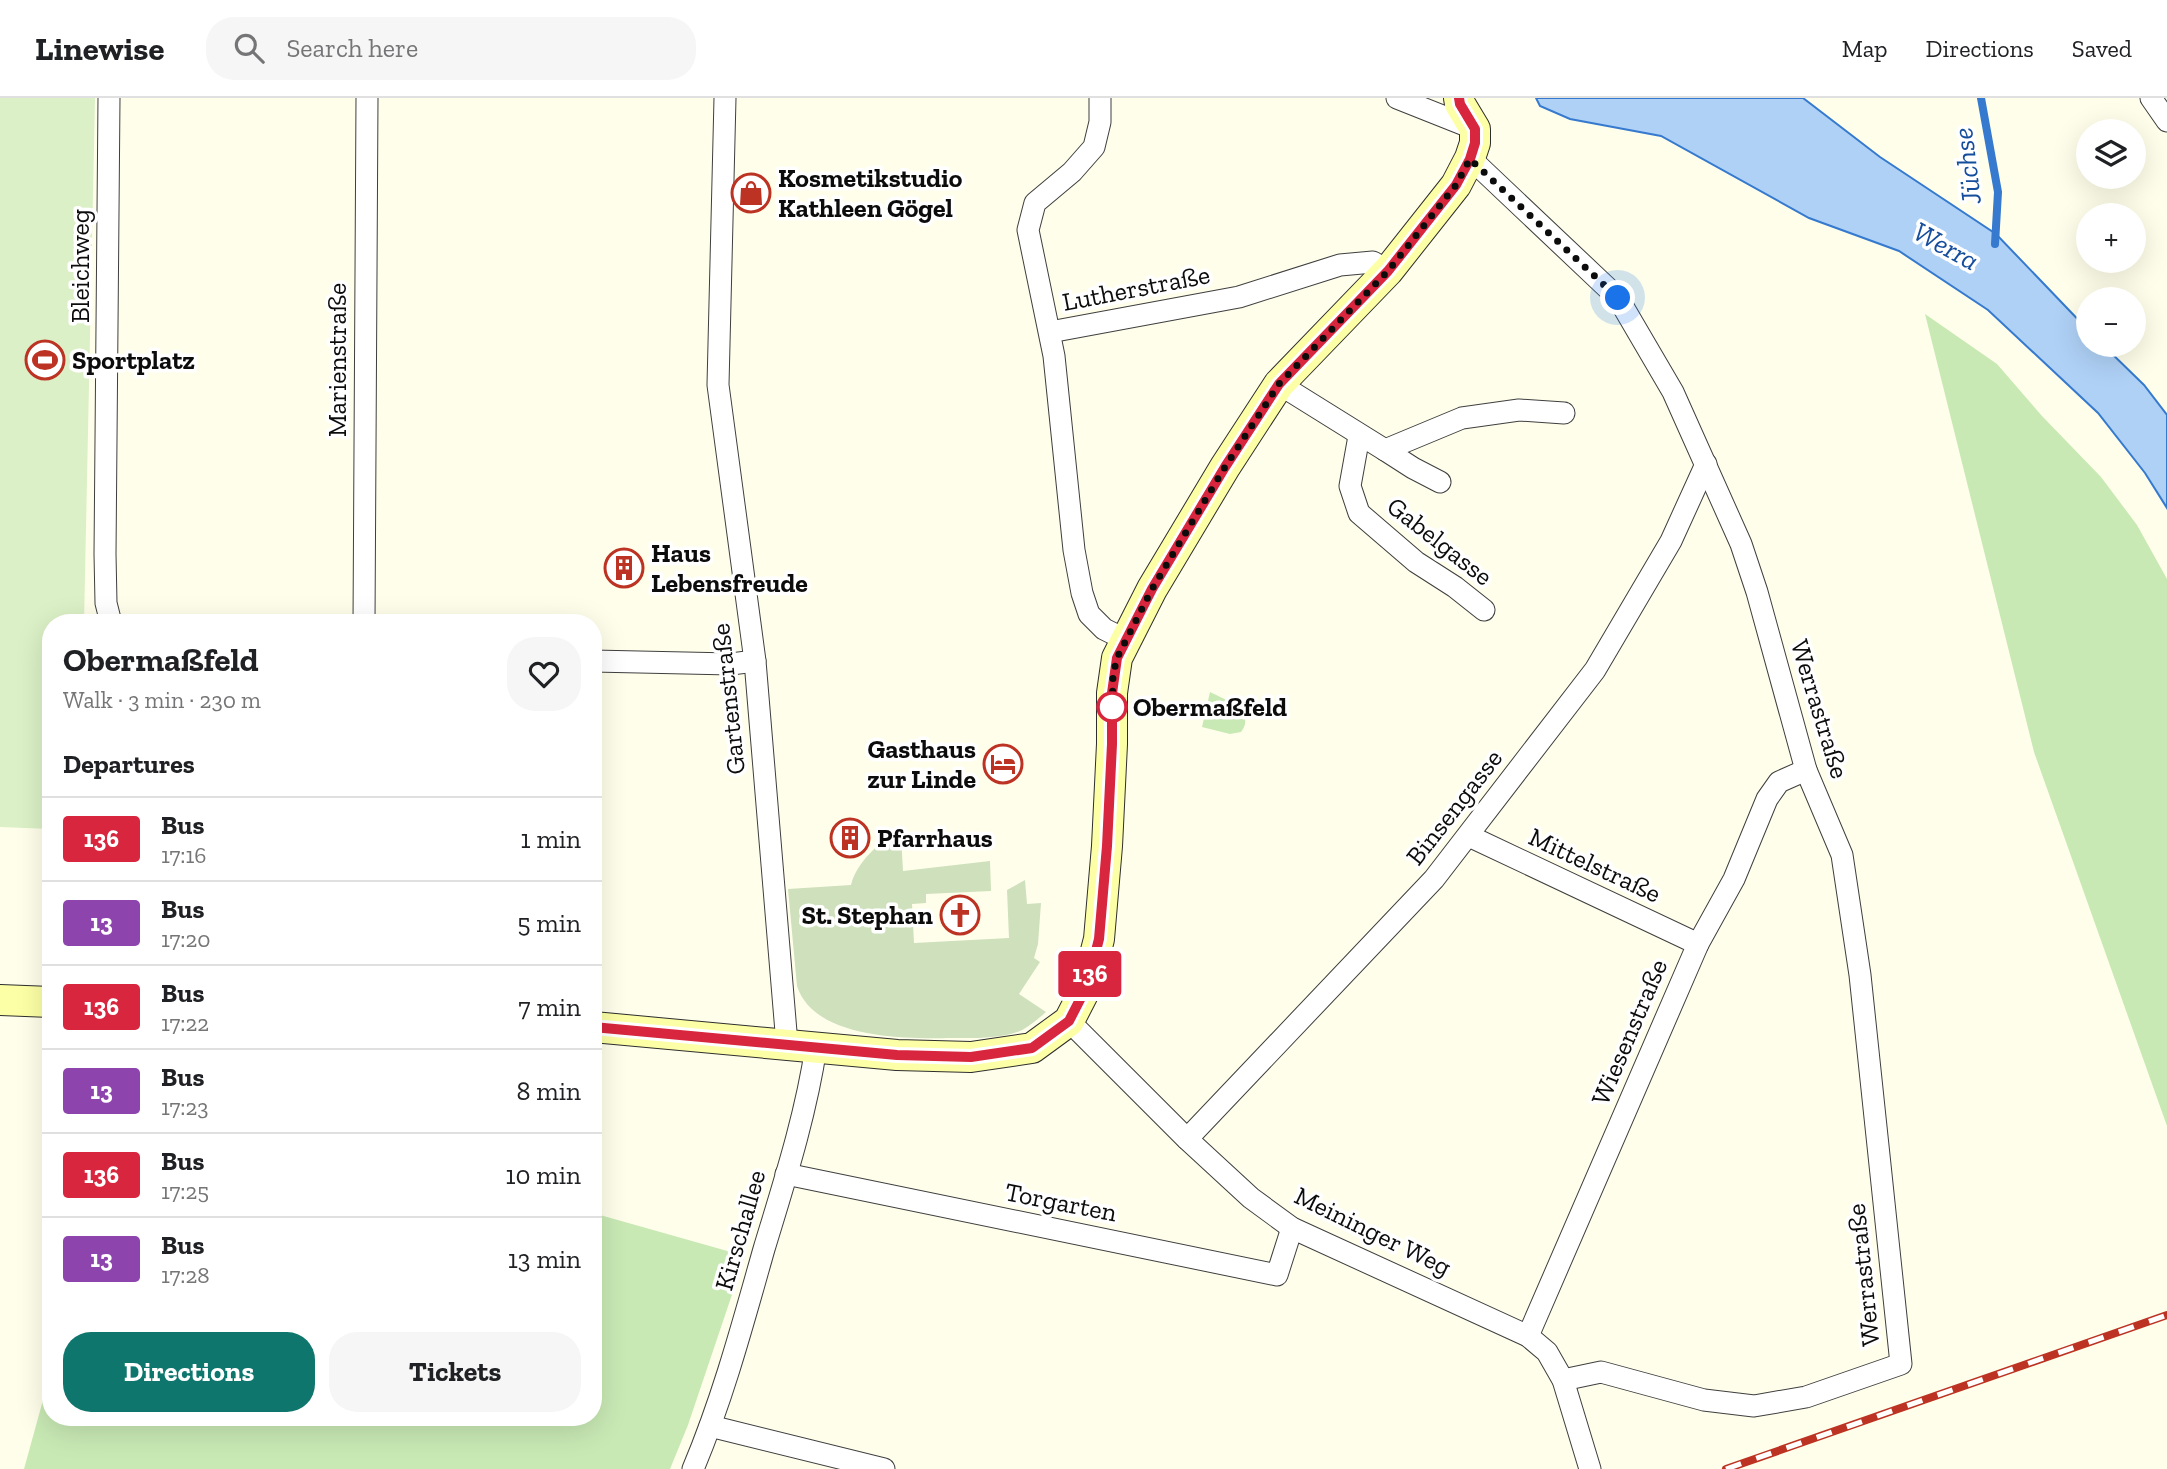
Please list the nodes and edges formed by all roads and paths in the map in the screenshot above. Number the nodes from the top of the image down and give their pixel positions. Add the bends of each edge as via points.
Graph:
1 (109, 98) edge
2 (367, 98) edge
3 (725, 98) edge
4 (1100, 98) edge
5 (1397, 98) edge
6 (1459, 98) edge
7 (2151, 98) edge
8 (2167, 121) edge
9 (1475, 129) junction
10 (1470, 159) junction
11 (1388, 271) junction
12 (1050, 332) junction
13 (1279, 384) junction
14 (1564, 413) dead end
15 (1359, 436) junction
16 (1385, 450) junction
17 (1706, 464) junction
18 (1440, 482) dead end
19 (1484, 610) dead end
20 (109, 613) edge
21 (364, 614) edge
22 (1126, 640) junction
23 (602, 661) edge
24 (755, 661) junction
25 (1806, 770) junction
26 (1469, 836) junction
27 (1698, 944) junction
28 (0, 1000) edge
29 (42, 1002) edge
30 (1069, 1021) junction
31 (602, 1028) edge
32 (801, 1045) junction
33 (1187, 1139) junction
34 (786, 1174) junction
35 (1292, 1228) junction
36 (1528, 1335) junction
37 (1563, 1380) junction
38 (710, 1426) junction
39 (693, 1469) edge
40 (884, 1469) edge
41 (1590, 1469) edge

1 - 20 street, Bleichweg
2 - 21 street, Marienstraße
3 - 24 street, Gartenstraße via 718,385
4 - 12 street via 1094,147 1072,173 1035,203 1028,230
5 - 9 street
6 - 9 main road
7 - 8 street
9 - 10 main road
10 - 11 main road via 1456,185
10 - 17 street, Werrastraße via 1618,298 1674,393
11 - 12 street, Lutherstraße via 1373,262 1340,265 1239,297
11 - 13 main road
12 - 22 street, Lutherstraße via 1082,593 1090,614 1104,629
13 - 15 street, Gabelgasse
13 - 22 main road via 1152,589
14 - 16 street via 1519,410 1462,418
15 - 16 street, Gabelgasse
15 - 19 street, Gabelgasse via 1350,486 1359,513 1416,562
16 - 18 street, Gabelgasse
17 - 25 street, Werrastraße via 1757,592
17 - 26 street, Binsengasse via 1671,541 1595,670
22 - 30 main road via 1113,675 1099,939 1087,986
23 - 24 street
24 - 32 street, Gartenstraße
25 - 27 street, Wiesenstraße via 1779,782 1767,799 1734,879
25 - 37 street, Werrastraße via 1842,855 1860,975 1901,1364 1806,1397 1754,1406 1704,1400 1601,1371
26 - 27 street, Mittelstraße
26 - 33 street, Binsengasse via 1434,879
27 - 36 street, Wiesenstraße
28 - 29 main road
30 - 32 main road via 1032,1048 971,1057
30 - 33 street, Meininger Weg
31 - 32 main road
32 - 34 street, Kirschallee via 813,1068
33 - 35 street, Meininger Weg via 1251,1198
34 - 35 street, Torgarten via 1277,1275
34 - 38 street, Kirschallee
35 - 36 street, Meininger Weg
36 - 37 street, Meininger Weg via 1547,1352
37 - 41 street, Meininger Weg
38 - 39 street, Kirschallee
38 - 40 street

